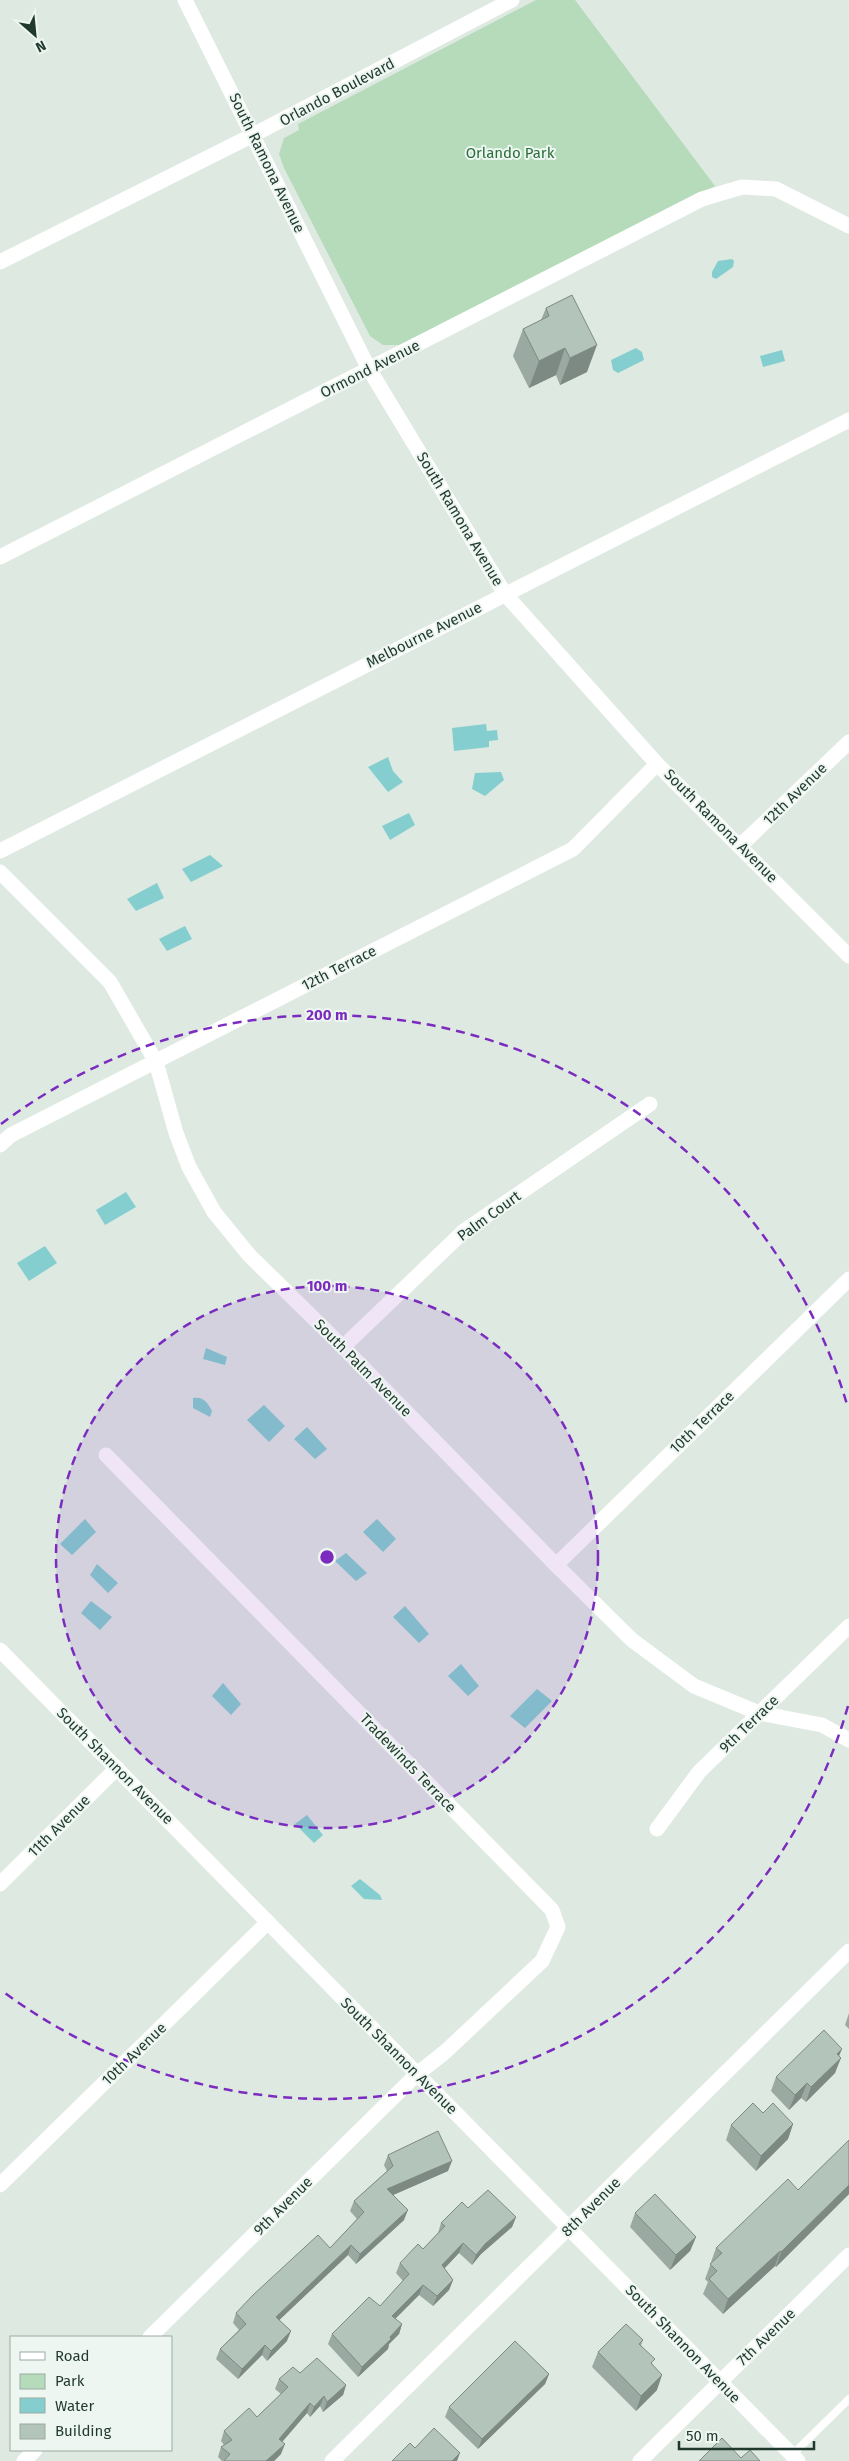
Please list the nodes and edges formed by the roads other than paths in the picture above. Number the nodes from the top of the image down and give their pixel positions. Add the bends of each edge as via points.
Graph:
1 (185, 0) edge
2 (512, 0) edge
3 (253, 135) junction
4 (849, 226) edge
5 (0, 262) edge
6 (369, 369) junction
7 (849, 420) edge
8 (0, 557) edge
9 (505, 594) junction
10 (849, 742) edge
11 (657, 764) junction
12 (741, 845) junction
13 (0, 851) edge
14 (0, 872) edge
15 (849, 956) edge
16 (156, 1062) junction
17 (650, 1104) dead end
18 (0, 1145) edge
19 (849, 1279) edge
20 (343, 1347) junction
21 (106, 1455) dead end
22 (556, 1566) junction
23 (849, 1626) edge
24 (0, 1650) edge
25 (759, 1714) junction
26 (849, 1740) edge
27 (118, 1768) junction
28 (657, 1828) dead end
29 (0, 1884) edge
30 (268, 1922) junction
31 (849, 1951) edge
32 (416, 2074) junction
33 (0, 2185) edge
34 (570, 2227) junction
35 (849, 2255) edge
36 (151, 2336) edge
37 (720, 2382) junction
38 (849, 2399) edge
39 (35, 2451) edge
40 (795, 2458) edge
41 (24, 2461) edge
42 (332, 2461) edge
43 (640, 2461) edge

1 - 3 street, South Ramona Avenue
2 - 3 street, Orlando Boulevard
3 - 5 street, Orlando Boulevard
3 - 6 street, South Ramona Avenue
4 - 6 street, Ormond Avenue via 776,189 742,187 702,199
6 - 8 street, Ormond Avenue
6 - 9 street, South Ramona Avenue
7 - 9 street, Melbourne Avenue
9 - 11 street, South Ramona Avenue
9 - 13 street, Melbourne Avenue
10 - 12 street, 12th Avenue
11 - 12 street, South Ramona Avenue
11 - 16 street, 12th Terrace via 573,849
12 - 15 street, South Ramona Avenue
14 - 16 street, South Palm Avenue via 110,982
16 - 18 street, 12th Terrace via 11,1135
16 - 20 street, South Palm Avenue via 189,1167 214,1212 248,1255
17 - 20 street, Palm Court via 464,1231
19 - 22 street, 10th Terrace
20 - 22 street, South Palm Avenue
21 - 32 street, Tradewinds Terrace via 552,1910 558,1928 542,1961 445,2052
22 - 25 street, South Palm Avenue via 632,1640 694,1686
23 - 25 street, 9th Terrace
24 - 27 street, South Shannon Avenue
25 - 26 street, South Palm Avenue via 822,1725
25 - 28 street, 9th Terrace via 699,1772
27 - 29 street, 11th Avenue
27 - 30 street, South Shannon Avenue
30 - 32 street, South Shannon Avenue
30 - 33 street, 10th Avenue
31 - 34 street, 8th Avenue
32 - 34 street, South Shannon Avenue
32 - 36 street, 9th Avenue
34 - 37 street, South Shannon Avenue
34 - 42 street, 8th Avenue
35 - 37 street, 7th Avenue
37 - 40 street, South Shannon Avenue
37 - 43 street, 7th Avenue
38 - 40 lane
39 - 41 street

